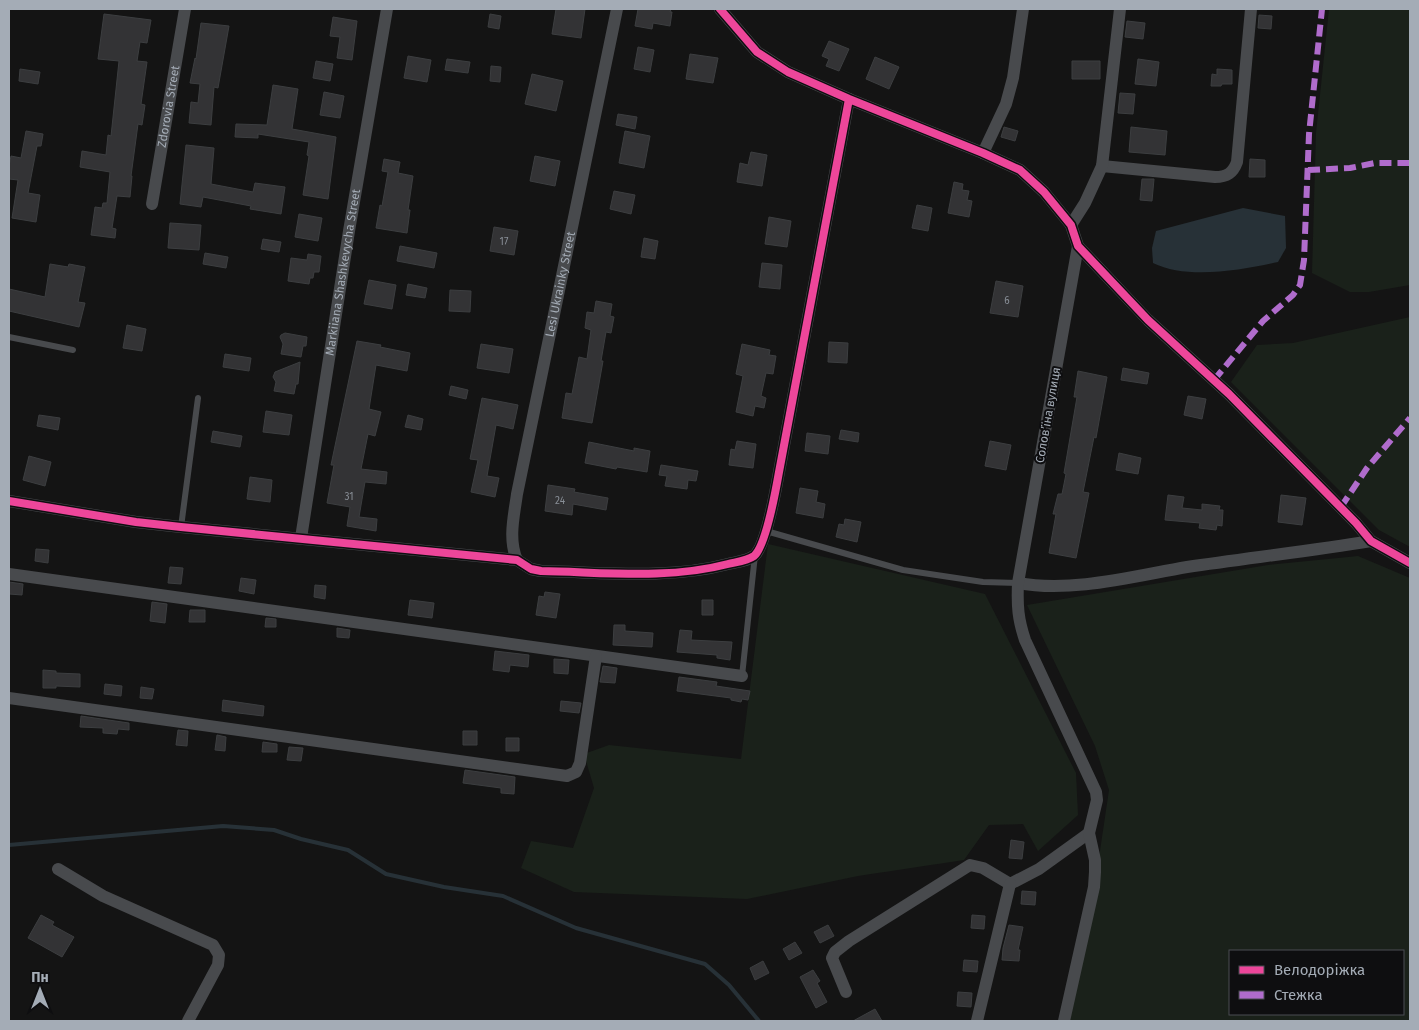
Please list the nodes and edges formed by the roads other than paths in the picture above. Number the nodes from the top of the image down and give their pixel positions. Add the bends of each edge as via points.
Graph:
1 (185, 9) edge
2 (387, 9) edge
3 (617, 9) edge
4 (720, 9) edge
5 (1023, 9) edge
6 (1120, 9) edge
7 (1251, 9) edge
8 (849, 99) junction
9 (983, 152) junction
10 (1102, 166) junction
11 (152, 204) dead end
12 (1071, 224) junction
13 (1078, 246) junction
14 (9, 337) edge
15 (73, 350) dead end
16 (198, 398) dead end
17 (9, 500) edge
18 (181, 527) junction
19 (766, 531) junction
20 (301, 538) junction
21 (1371, 541) junction
22 (755, 555) junction
23 (517, 560) junction
24 (1410, 563) edge
25 (9, 574) edge
26 (1018, 583) junction
27 (596, 656) junction
28 (742, 676) joint
29 (9, 698) edge
30 (1089, 833) junction
31 (58, 869) dead end
32 (1010, 884) junction
33 (846, 992) dead end
34 (188, 1021) edge
35 (977, 1021) edge
36 (1064, 1021) edge

1 - 11 street, Zdorovia Street
2 - 20 street, Markiiana Shashkevycha Street
3 - 23 street, Lesi Ukrainky Street via 517,494 512,530 512,549
4 - 8 street via 757,52 788,72
5 - 9 street via 1006,104
6 - 10 street
7 - 10 street via 1237,162 1231,174 1215,177
8 - 9 street
8 - 19 street
9 - 12 street via 1020,170
10 - 12 street
12 - 13 street
13 - 21 street via 1148,320 1243,408
13 - 26 street, Соловʼїна вулиця
14 - 15 lane
16 - 18 lane
17 - 18 street
18 - 20 street
19 - 22 street
19 - 26 lane via 903,570 983,582
20 - 23 street
21 - 24 street
21 - 26 street via 1054,587
22 - 23 street via 704,570 669,574 541,571
22 - 28 lane
25 - 27 street
26 - 30 street, Соловʼїна вулиця via 1019,622 1096,792
27 - 28 street
27 - 29 street via 580,763 576,772 567,776
30 - 32 street
30 - 36 street via 1095,860 1094,887
31 - 34 street via 103,896 195,936 217,950 218,965
32 - 33 street via 970,864 849,941 832,958
32 - 35 street

